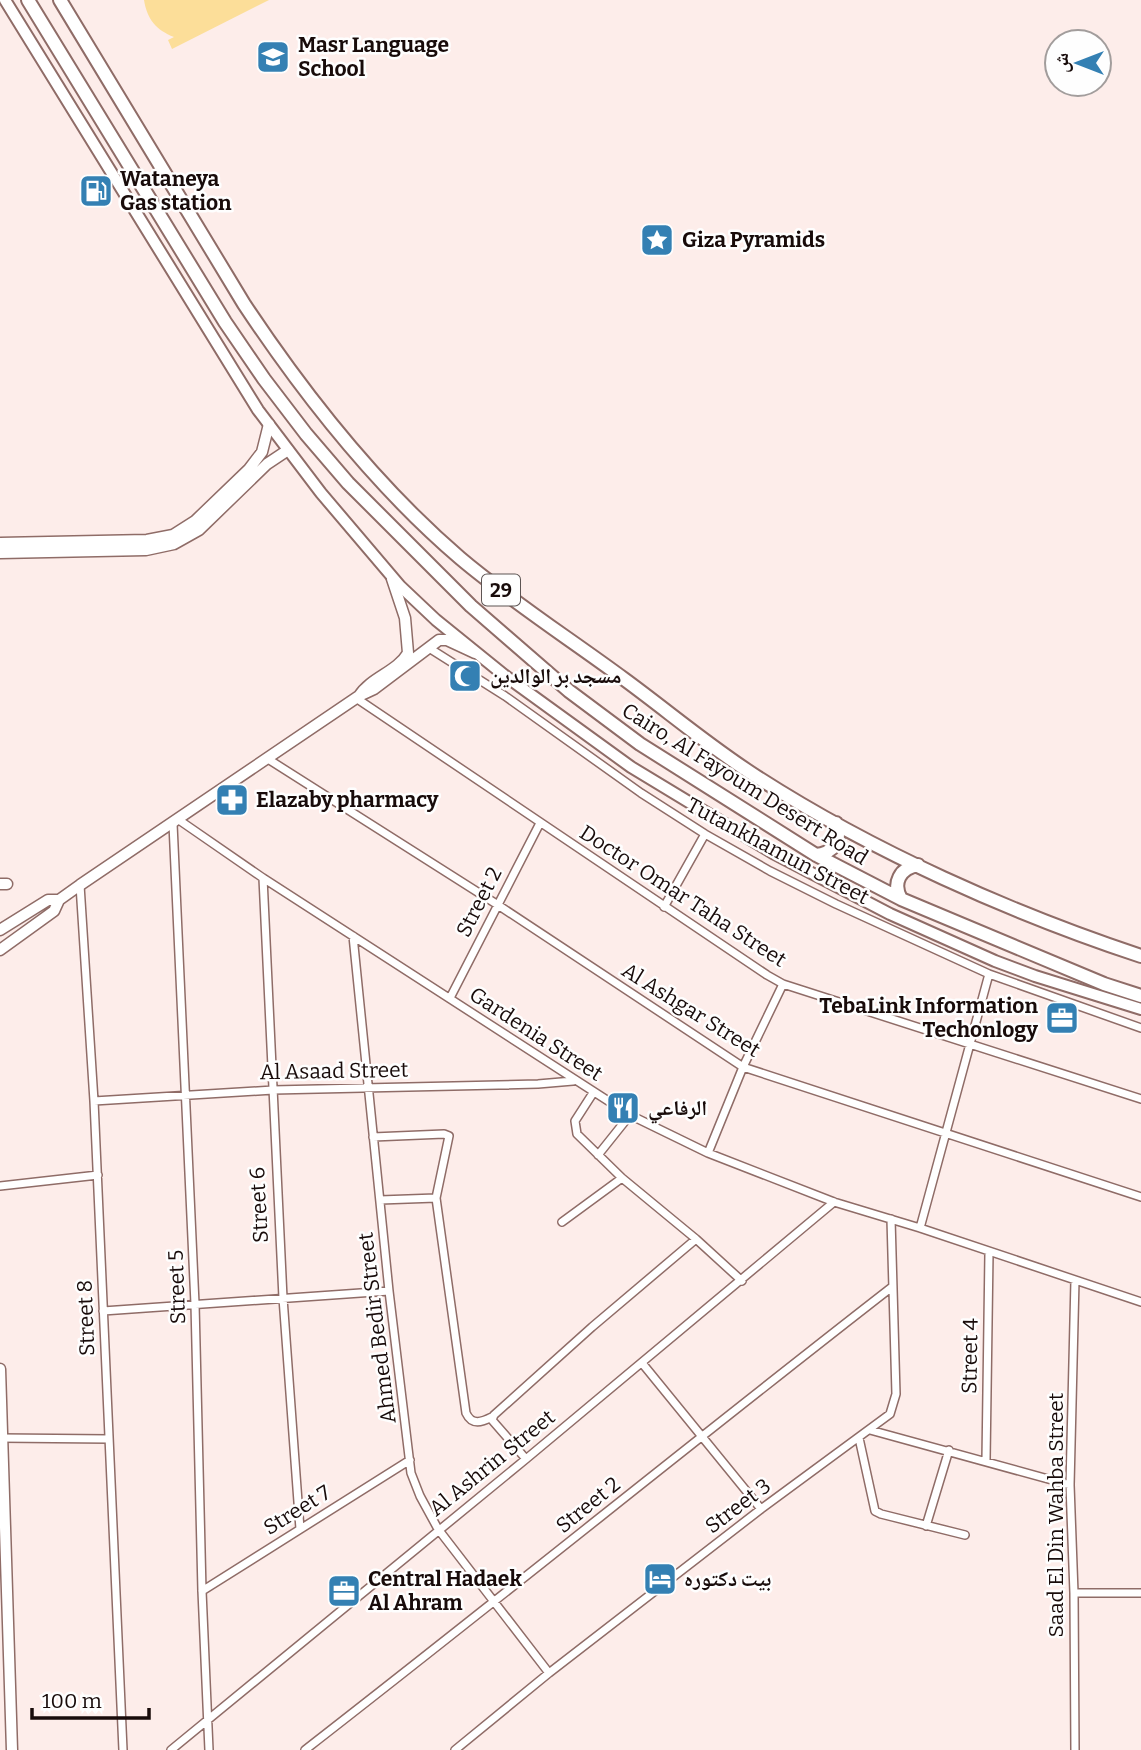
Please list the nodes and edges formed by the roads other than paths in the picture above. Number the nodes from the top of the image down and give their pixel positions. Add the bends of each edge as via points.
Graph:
1 (5, 0) edge
2 (28, 0) edge
3 (60, 0) edge
4 (269, 424) junction
5 (288, 450) junction
6 (0, 543) edge
7 (0, 553) edge
8 (390, 575) junction
9 (429, 648) junction
10 (475, 653) junction
11 (357, 697) junction
12 (268, 759) junction
13 (176, 822) junction
14 (540, 823) junction
15 (836, 823) junction
16 (705, 834) junction
17 (816, 855) junction
18 (918, 865) junction
19 (263, 878) junction
20 (80, 885) junction
21 (901, 899) junction
22 (59, 900) junction
23 (498, 905) junction
24 (664, 907) junction
25 (0, 930) edge
26 (353, 936) junction
27 (0, 950) edge
28 (1141, 956) edge
29 (989, 974) junction
30 (783, 984) junction
31 (1141, 996) edge
32 (450, 998) junction
33 (1141, 1009) edge
34 (1141, 1028) edge
35 (969, 1043) junction
36 (743, 1067) junction
37 (573, 1080) junction
38 (367, 1088) junction
39 (273, 1090) junction
40 (593, 1093) junction
41 (186, 1094) junction
42 (1141, 1099) edge
43 (94, 1101) junction
44 (630, 1115) junction
45 (945, 1133) junction
46 (373, 1137) junction
47 (708, 1153) junction
48 (598, 1155) junction
49 (98, 1175) junction
50 (622, 1178) junction
51 (0, 1186) edge
52 (1141, 1197) edge
53 (436, 1198) junction
54 (380, 1200) junction
55 (834, 1202) junction
56 (891, 1219) junction
57 (562, 1222) dead end
58 (920, 1228) junction
59 (695, 1239) junction
60 (989, 1253) junction
61 (1075, 1280) junction
62 (742, 1281) junction
63 (892, 1287) junction
64 (388, 1291) junction
65 (282, 1298) junction
66 (1141, 1302) edge
67 (195, 1304) junction
68 (103, 1311) junction
69 (642, 1363) junction
70 (0, 1368) edge
71 (492, 1417) junction
72 (870, 1430) junction
73 (700, 1436) junction
74 (1, 1438) edge
75 (859, 1438) junction
76 (108, 1439) junction
77 (949, 1450) junction
78 (527, 1459) junction
79 (410, 1460) junction
80 (986, 1460) junction
81 (1070, 1485) junction
82 (761, 1509) junction
83 (926, 1526) junction
84 (300, 1529) junction
85 (438, 1529) junction
86 (965, 1535) dead end
87 (202, 1591) junction
88 (1074, 1593) junction
89 (1141, 1593) edge
90 (495, 1603) junction
91 (5, 1651) edge
92 (549, 1673) junction
93 (208, 1720) junction
94 (12, 1750) edge
95 (123, 1750) edge
96 (171, 1750) edge
97 (209, 1750) edge
98 (305, 1750) edge
99 (455, 1750) edge
100 (1075, 1750) edge

1 - 4 main road
2 - 17 highway, Cairo, Al Fayoum Desert Road / 29 via 237,341 348,483 471,607 569,691 640,744
3 - 15 highway, Cairo, Al Fayoum Desert Road / 29 via 268,341 328,419 410,512 508,596 715,748
4 - 5 main road
4 - 6 street via 262,452 249,469 195,521 173,535 148,540
5 - 7 street via 267,464 199,530 174,544 146,550
5 - 8 main road
8 - 10 main road
8 - 11 street via 405,618 408,653
9 - 10 street via 443,640
9 - 11 street via 371,692
9 - 16 street, Tutankhamun Street
10 - 33 main road via 631,767 800,868 995,961
11 - 12 street
11 - 14 street, Doctor Omar Taha Street
12 - 13 street
12 - 23 street, Al Ashgar Street
13 - 19 street, Gardenia Street
13 - 20 street
13 - 41 street, Street 5
14 - 23 street, Street 2
14 - 24 street, Doctor Omar Taha Street
15 - 17 highway via 835,845
15 - 18 highway, Cairo, Al Fayoum Desert Road / 29
16 - 24 street
16 - 29 street, Tutankhamun Street via 836,904
17 - 21 highway, Cairo, Al Fayoum Desert Road / 29
18 - 21 highway via 906,869 898,880
18 - 28 highway, Cairo, Al Fayoum Desert Road / 29 via 1008,907
19 - 26 street, Gardenia Street
19 - 39 street, Street 6
20 - 22 street
20 - 43 street, Street 8
21 - 31 highway, Cairo, Al Fayoum Desert Road / 29
22 - 25 street via 48,900
22 - 27 street via 54,911
23 - 32 street, Street 2
23 - 36 street, Al Ashgar Street
24 - 30 street, Doctor Omar Taha Street
26 - 32 street, Gardenia Street
26 - 38 street, Ahmed Bedir Street
29 - 34 street, Tutankhamun Street
29 - 35 street
30 - 35 street, Doctor Omar Taha Street
30 - 36 street
32 - 37 street, Gardenia Street
35 - 42 street, Doctor Omar Taha Street
35 - 45 street
36 - 45 street, Al Ashgar Street
36 - 47 street
37 - 38 street, Al Asaad Street
37 - 40 street, Gardenia Street
38 - 39 street, Al Asaad Street
38 - 46 street, Ahmed Bedir Street
39 - 41 street, Al Asaad Street
39 - 65 street, Street 6
40 - 44 street, Gardenia Street
40 - 48 street via 574,1126
41 - 43 street, Al Asaad Street
41 - 67 street, Street 5
43 - 49 street, Street 8
44 - 47 street, Gardenia Street
44 - 48 street
45 - 52 street, Al Ashgar Street
45 - 58 street
46 - 53 street via 448,1135
46 - 54 street, Ahmed Bedir Street
47 - 55 street, Gardenia Street
48 - 50 street
49 - 51 street
49 - 68 street, Street 8
50 - 57 street
50 - 59 street
53 - 54 street
53 - 71 street via 466,1413 478,1423
54 - 64 street, Ahmed Bedir Street
55 - 56 street, Gardenia Street
55 - 62 street, Al Ashrin Street
56 - 58 street, Gardenia Street
56 - 63 street, Street 3
58 - 60 street, Gardenia Street
59 - 62 street
59 - 71 street
60 - 61 street, Gardenia Street
60 - 80 street, Street 4
61 - 66 street, Gardenia Street
61 - 81 street, Saad El Din Wahba Street
62 - 69 street, Al Ashrin Street
63 - 72 street, Street 3 via 895,1401 890,1414
63 - 73 street, Street 2
64 - 65 street
64 - 79 street, Ahmed Bedir Street
65 - 67 street
65 - 84 street, Street 6
67 - 68 street
67 - 87 street, Street 5
68 - 76 street, Street 8
69 - 73 street
69 - 78 street, Al Ashrin Street
70 - 74 street
71 - 78 street
72 - 75 street, Street 3
72 - 77 street
73 - 82 street
73 - 90 street, Street 2
74 - 76 street
74 - 91 street
75 - 82 street, Street 3
75 - 83 street via 875,1511
76 - 95 street, Street 8
77 - 80 street
77 - 83 street
78 - 85 street, Al Ashrin Street
79 - 84 street, Street 7
79 - 85 street, Ahmed Bedir Street via 415,1485
80 - 81 street
81 - 88 street, Saad El Din Wahba Street
82 - 92 street, Street 3
83 - 86 street
84 - 87 street, Street 7
85 - 90 street, Ahmed Bedir Street
85 - 93 street, Al Ashrin Street
87 - 93 street, Street 5
88 - 89 street
88 - 100 street, Saad El Din Wahba Street
90 - 92 street, Ahmed Bedir Street
90 - 98 street, Street 2
91 - 94 street
92 - 99 street, Street 3
93 - 96 street, Al Ashrin Street
93 - 97 street, Street 5

